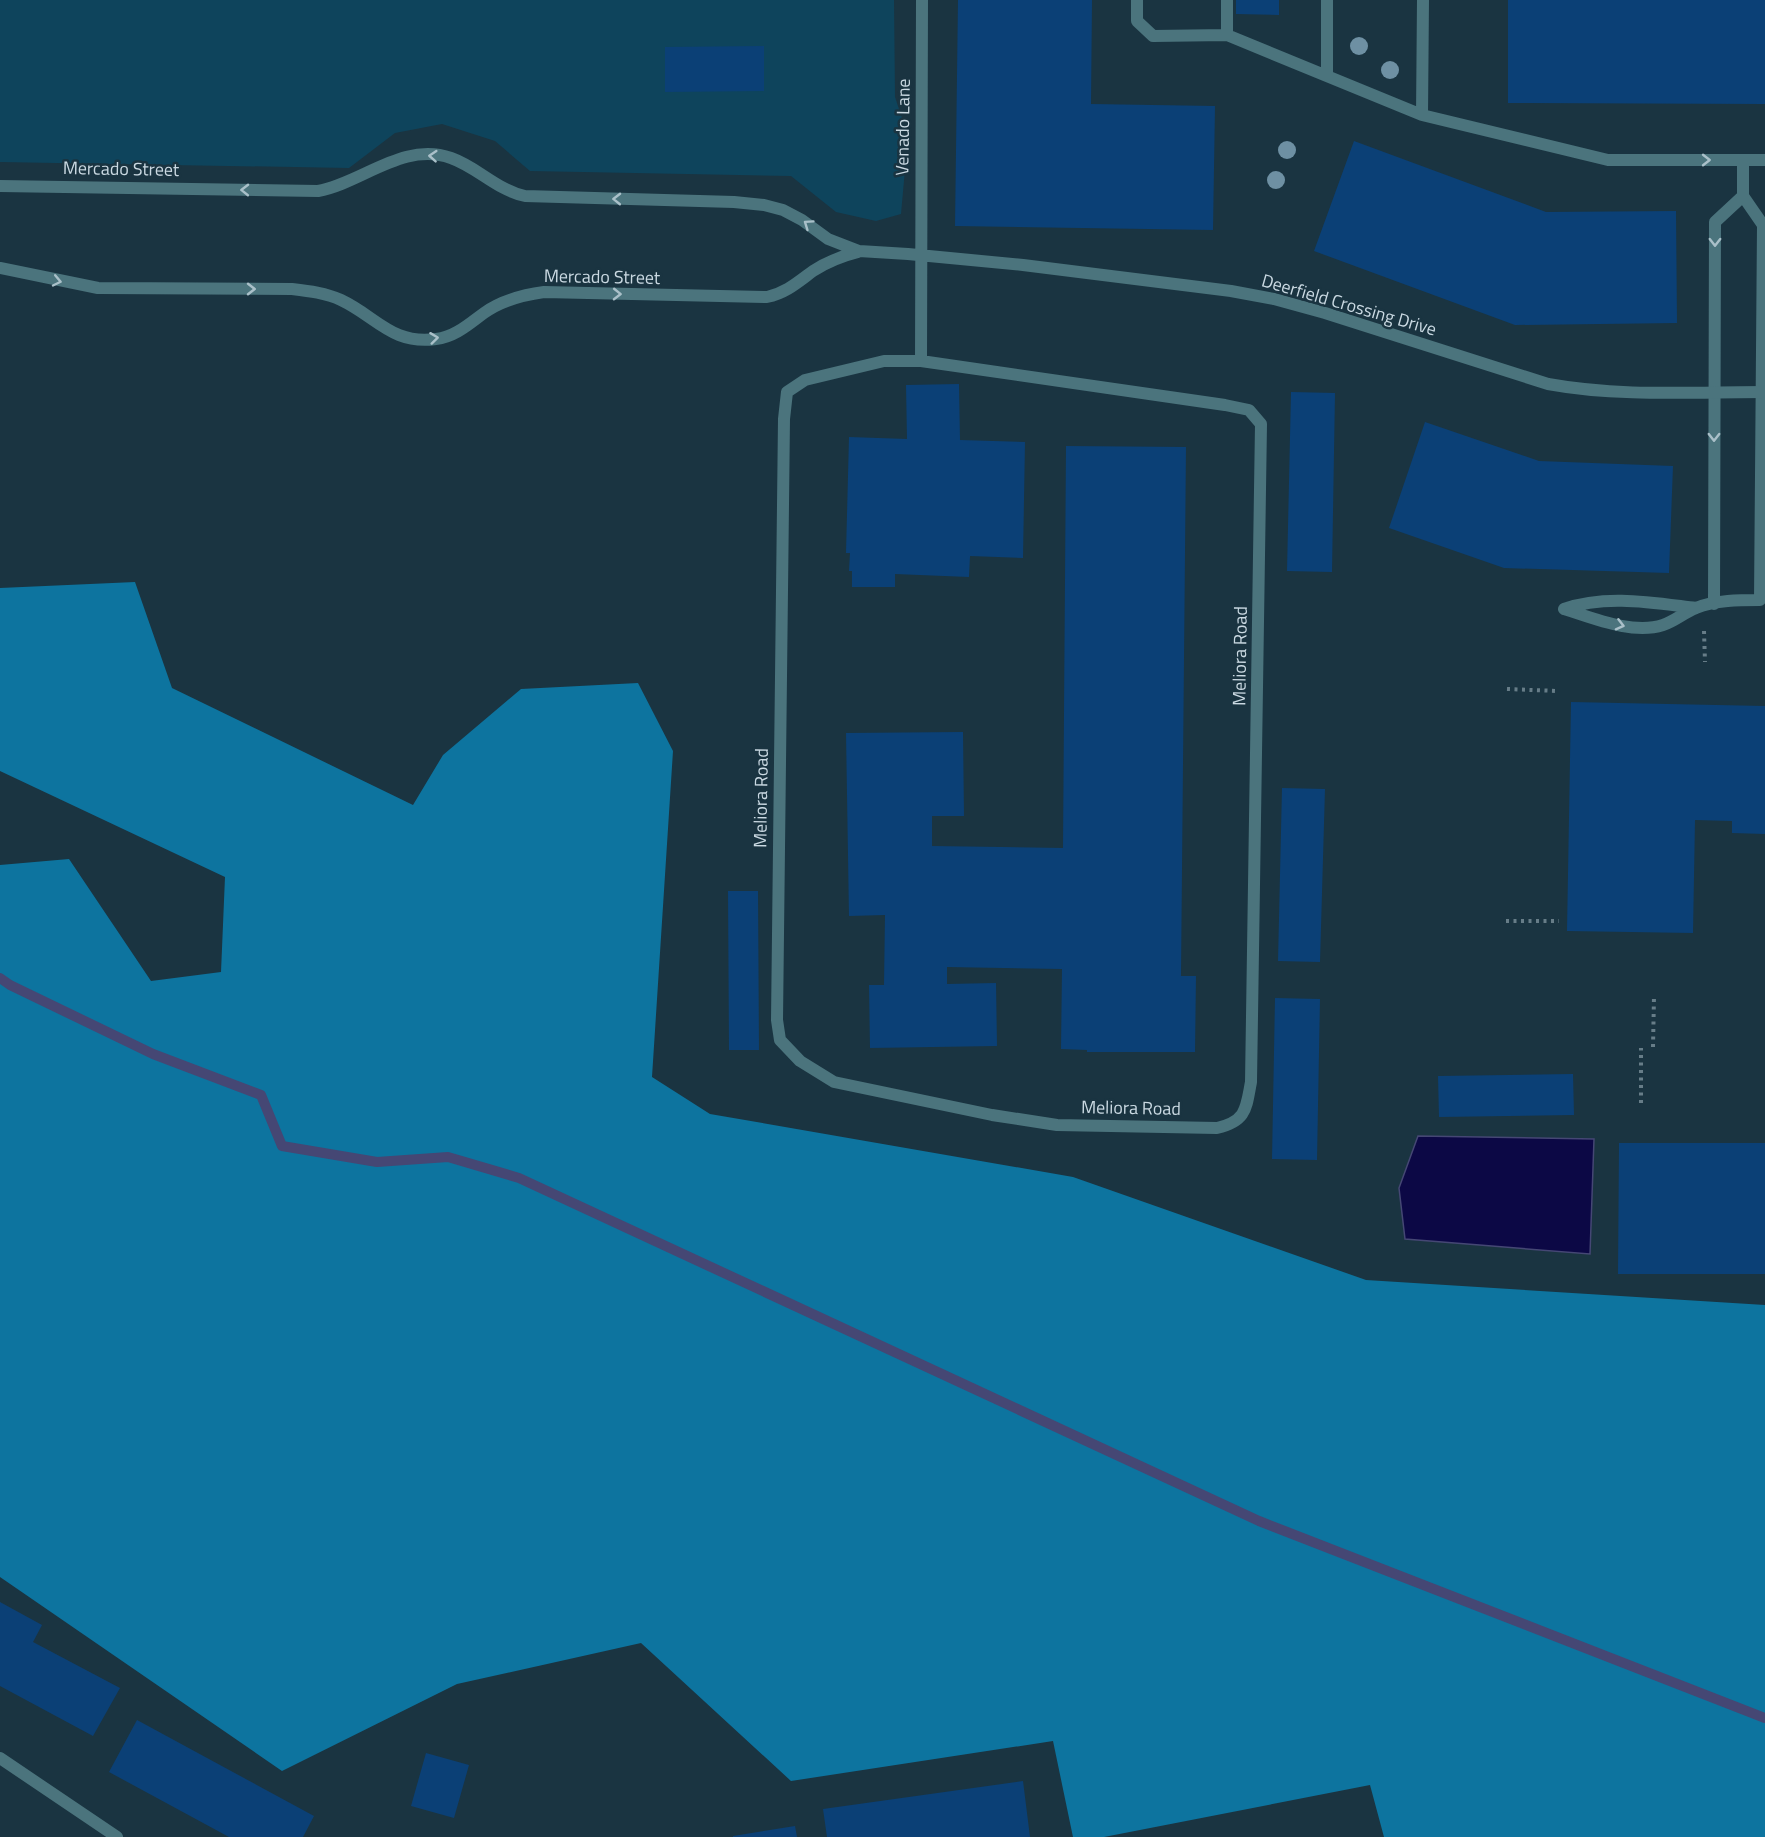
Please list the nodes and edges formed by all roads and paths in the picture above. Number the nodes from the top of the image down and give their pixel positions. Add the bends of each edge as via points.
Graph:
1 (922, 0) edge
2 (1137, 0) edge
3 (1227, 0) edge
4 (1327, 0) edge
5 (1423, 0) edge
6 (1227, 35) junction
7 (1327, 76) junction
8 (1422, 115) junction
9 (1743, 160) junction
10 (1765, 160) edge
11 (0, 186) edge
12 (1743, 196) junction
13 (859, 251) junction
14 (920, 255) junction
15 (0, 268) edge
16 (921, 361) junction
17 (1714, 392) junction
18 (1764, 392) edge
19 (1705, 606) junction
20 (1705, 662) dead end
21 (1507, 689) dead end
22 (1557, 691) dead end
23 (1506, 921) dead end
24 (1559, 921) dead end
25 (1654, 996) dead end
26 (1653, 1047) dead end
27 (1641, 1048) dead end
28 (1641, 1103) dead end
29 (0, 1758) edge
30 (117, 1837) edge

1 - 14 street, Venado Lane
2 - 6 street via 1137,21 1153,36
3 - 6 street
4 - 7 street
5 - 8 street
6 - 7 street
7 - 8 street
8 -> 9 street via 1608,160
9 - 10 street
9 - 12 street
13 -> 11 street, Mercado Street via 828,239 783,210 764,205 525,196 511,193 450,158 434,155 391,162 344,185 318,191
12 -> 17 street via 1715,222
12 - 18 street via 1763,225
13 - 14 street, Mercado Street
15 -> 13 street, Mercado Street via 98,288 312,291 343,301 402,338 426,340 457,333 496,306 537,293 777,295 836,258
14 - 16 street
14 - 17 street, Deerfield Crossing Drive via 1034,266 1274,299 1524,378 1565,387
16 - 16 street, Meliora Road via 884,361 804,380 787,392 778,877 780,1040 800,1061 834,1082 992,1115 1057,1125 1217,1128 1233,1124 1246,1110 1251,1082 1261,424 1249,410 1225,405
17 - 18 street, Deerfield Crossing Drive
17 -> 19 street
18 - 19 street via 1760,600
19 -> 19 street via 1605,602 1564,609 1642,628 1662,625
19 - 20 path
21 - 22 path
23 - 24 path
25 - 26 path
27 - 28 path
29 - 30 street

